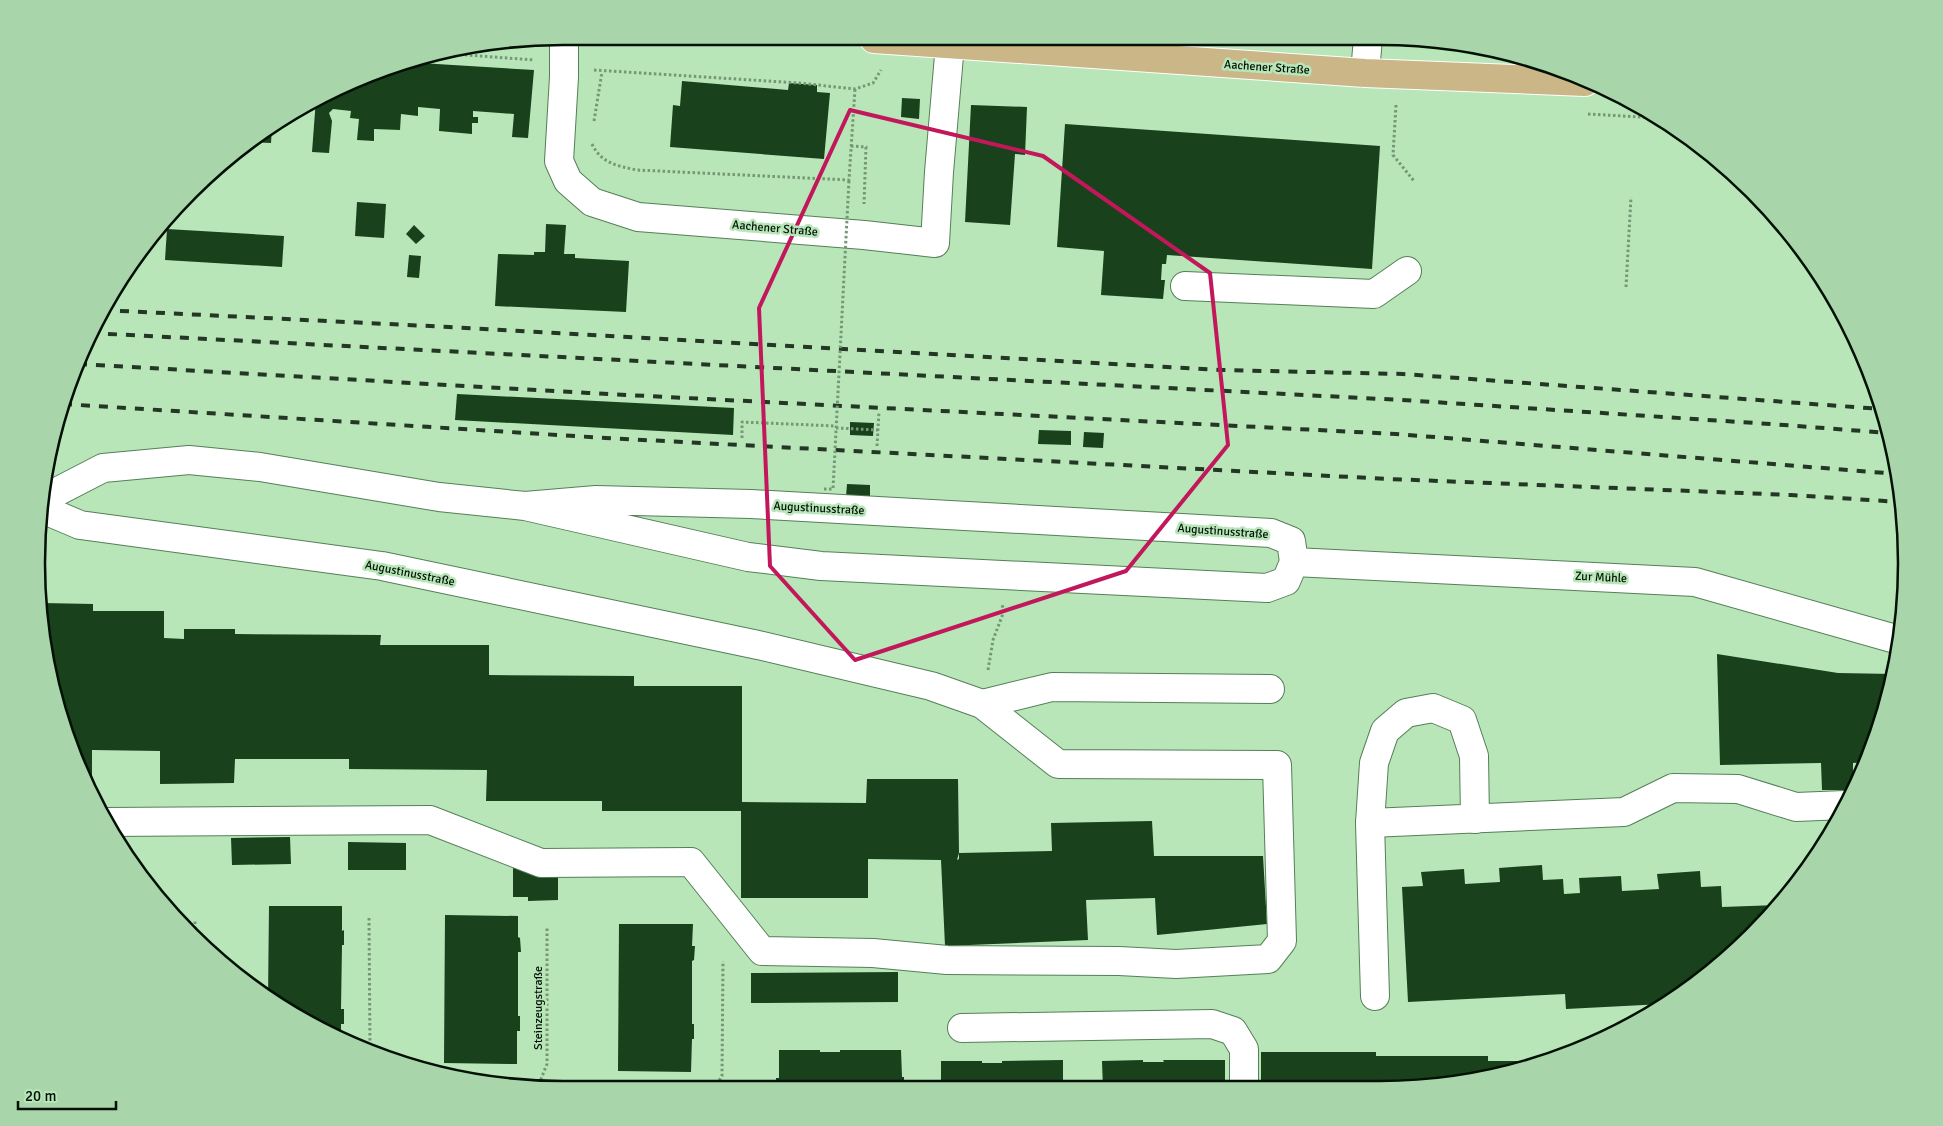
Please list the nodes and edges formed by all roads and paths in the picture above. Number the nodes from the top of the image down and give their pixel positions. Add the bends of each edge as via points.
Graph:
1 (950, 45) edge
2 (964, 45) edge
3 (1367, 45) edge
4 (564, 52) edge
5 (475, 53) edge
6 (891, 70) dead end
7 (602, 72) junction
8 (1365, 73) junction
9 (1571, 81) edge
10 (855, 89) junction
11 (1387, 103) dead end
12 (1582, 114) dead end
13 (1644, 117) edge
14 (594, 125) dead end
15 (591, 142) dead end
16 (851, 146) junction
17 (849, 180) junction
18 (1414, 181) dead end
19 (1631, 197) dead end
20 (864, 235) junction
21 (1407, 271) dead end
22 (1185, 286) dead end
23 (1626, 287) dead end
24 (879, 412) dead end
25 (836, 427) junction
26 (878, 430) junction
27 (742, 438) dead end
28 (877, 446) dead end
29 (824, 489) dead end
30 (49, 495) edge
31 (525, 506) junction
32 (48, 511) edge
33 (1294, 562) junction
34 (1893, 638) edge
35 (1270, 689) dead end
36 (982, 704) junction
37 (1837, 806) edge
38 (1475, 819) junction
39 (114, 822) edge
40 (1370, 823) junction
41 (369, 918) dead end
42 (195, 919) dead end
43 (547, 926) dead end
44 (195, 927) edge
45 (723, 961) dead end
46 (1375, 996) dead end
47 (962, 1028) dead end
48 (370, 1044) edge
49 (540, 1080) edge
50 (719, 1081) edge
51 (1244, 1081) edge

1 - 20 street, Aachener Straße via 935,243
2 - 8 main road, Aachener Straße
3 - 8 street
4 - 5 path
4 - 7 path
4 - 20 street, Aachener Straße via 559,161 568,181 592,202 638,217
6 - 10 path via 881,70 873,83
7 - 10 path
7 - 14 path
8 - 9 main road, Aachener Straße
10 - 16 path
11 - 18 path via 1396,104 1393,156
12 - 13 path
15 - 17 path via 596,154 610,164 636,170
16 - 17 path
16 - 20 path via 866,147
17 - 25 path, bridge
19 - 23 path
21 - 22 street via 1374,294
24 - 26 path
25 - 26 path
25 - 27 path via 742,422
25 - 29 path, bridge via 833,489
26 - 28 path
30 - 31 street, Augustinusstraße via 103,468 189,460 260,467 440,497
31 - 33 street, Augustinusstraße via 748,557 821,566 1267,588 1286,581
31 - 33 street, Augustinusstraße via 596,500 751,504 1271,533 1291,541
32 - 36 street, Augustinusstraße via 80,525 382,566 768,647 931,686
33 - 34 street, Zur Mühle via 1696,582
35 - 36 street via 1052,687
36 - 39 street via 1058,764 1277,764 1282,941 1268,959 1176,964 947,960 873,953 762,951 691,862 541,863 430,820
37 - 38 street via 1796,807 1738,789 1673,788 1624,812
38 - 40 street
38 - 40 street via 1474,756 1462,720 1433,708 1406,713 1385,731 1374,763
40 - 46 street
41 - 48 path
42 - 44 path
43 - 49 path, Steinzeugstraße via 547,1064
45 - 50 path via 722,1076
47 - 51 street via 1212,1024 1233,1032 1244,1049

